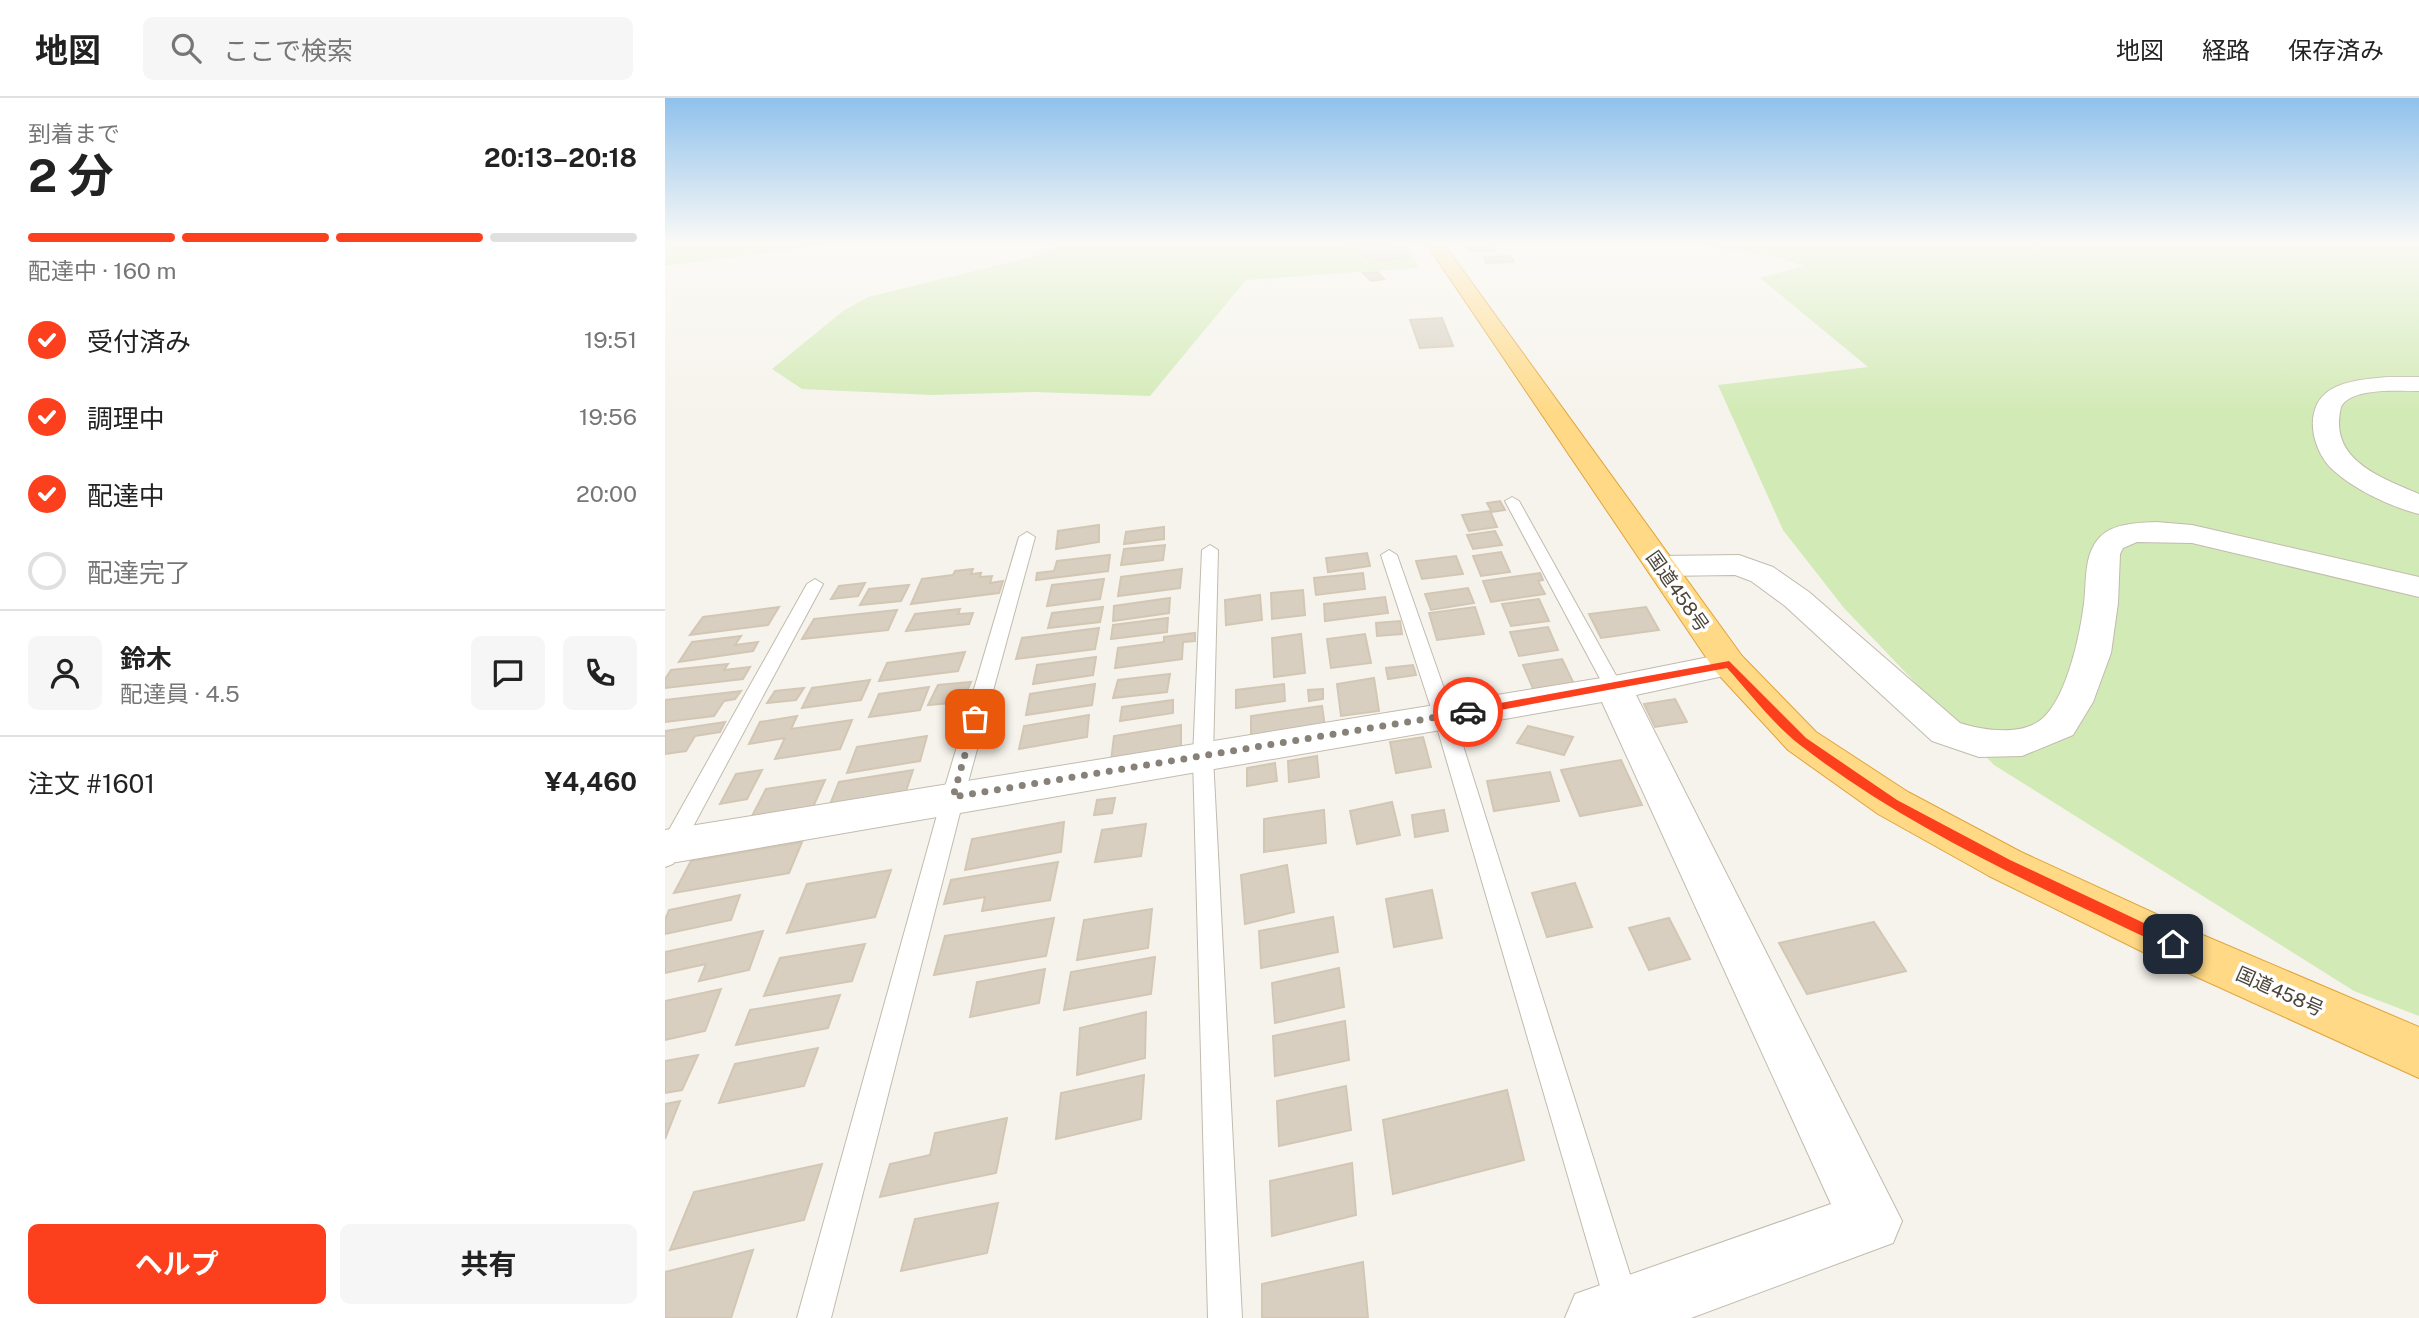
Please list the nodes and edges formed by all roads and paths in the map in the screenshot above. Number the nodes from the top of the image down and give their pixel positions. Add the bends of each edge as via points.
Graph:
1 (1474, 300) edge
2 (2419, 384) edge
3 (1512, 501) dead end
4 (2419, 505) edge
5 (1027, 537) dead end
6 (1210, 550) dead end
7 (1389, 555) dead end
8 (1661, 566) junction
9 (815, 584) dead end
10 (2419, 587) edge
11 (1729, 664) junction
12 (1614, 688) junction
13 (1444, 717) junction
14 (1203, 757) junction
15 (953, 797) junction
16 (667, 850) edge
17 (2419, 1053) edge
18 (1611, 1314) edge
19 (814, 1318) edge
20 (1225, 1318) edge

1 - 8 highway, 国道458号
2 - 4 street via 2378,385 2336,397 2327,411 2325,431 2330,449 2343,464
3 - 12 lane
5 - 15 lane
6 - 14 lane
7 - 13 lane
8 - 10 street via 1739,565 1762,574 1797,599 1946,732 1979,744 2022,743 2059,726 2094,653 2105,554 2112,542 2131,533 2192,534
8 - 11 highway, 国道458号
9 - 16 lane
11 - 12 street
11 - 17 highway, 国道458号 via 1802,741 1893,803 2017,870
12 - 13 street
12 - 18 street via 1871,1221
13 - 14 street
13 - 18 lane
14 - 15 street
14 - 20 lane
15 - 16 street
15 - 19 lane

